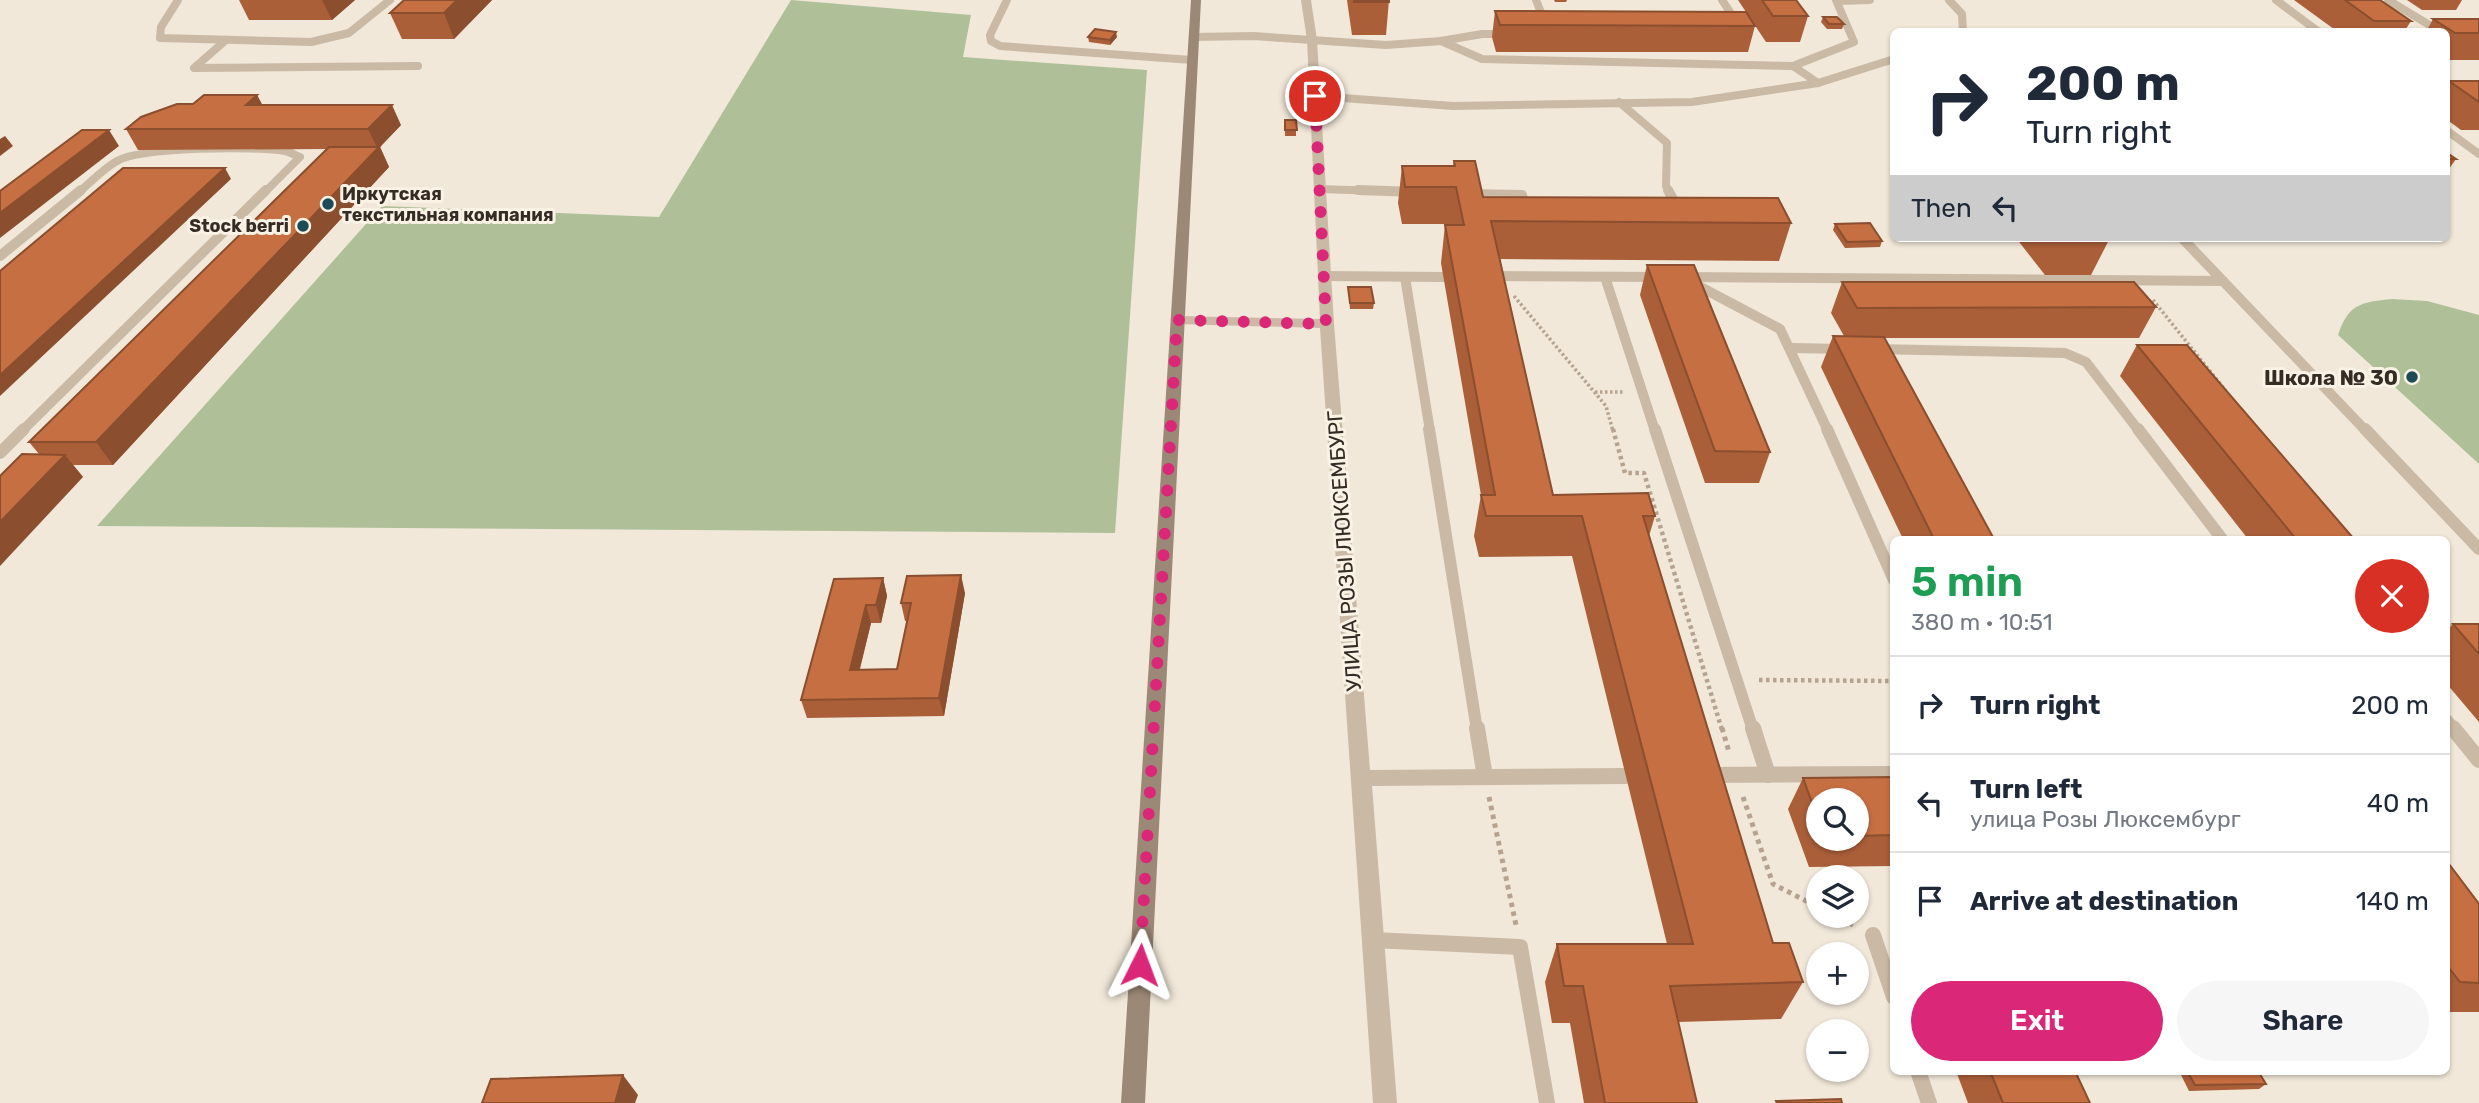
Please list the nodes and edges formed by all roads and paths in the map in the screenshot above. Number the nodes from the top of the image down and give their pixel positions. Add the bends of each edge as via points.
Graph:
1 (178, 0) edge
2 (390, 0) edge
3 (1007, 0) edge
4 (1196, 0) edge
5 (1306, 0) edge
6 (1536, 0) edge
7 (1721, 0) edge
8 (1870, 0) edge
9 (1949, 0) edge
10 (2276, 0) edge
11 (2388, 0) edge
12 (1837, 1) edge
13 (1964, 28) edge
14 (2314, 28) edge
15 (2434, 28) edge
16 (1723, 29) edge
17 (1515, 34) edge
18 (1549, 34) edge
19 (1193, 37) junction
20 (226, 40) junction
21 (1312, 40) junction
22 (1441, 41) junction
23 (1192, 60) junction
24 (1890, 60) edge
25 (418, 66) dead end
26 (1793, 66) junction
27 (1818, 83) junction
28 (1315, 96) junction
29 (1619, 102) junction
30 (2450, 134) edge
31 (2479, 154) edge
32 (1318, 189) junction
33 (1427, 192) edge
34 (1454, 193) edge
35 (1682, 216) edge
36 (1530, 225) edge
37 (2186, 242) edge
38 (0, 256) edge
39 (1324, 276) junction
40 (1494, 276) joint
41 (1405, 277) junction
42 (1443, 277) edge
43 (1605, 277) junction
44 (1681, 277) junction
45 (2137, 280) junction
46 (2224, 281) junction
47 (1177, 320) junction
48 (1326, 324) junction
49 (1791, 348) junction
50 (1643, 391) junction
51 (1594, 392) junction
52 (2233, 399) edge
53 (0, 453) edge
54 (2220, 536) edge
55 (2479, 549) edge
56 (1890, 571) edge
57 (2450, 630) edge
58 (2479, 630) edge
59 (1737, 680) junction
60 (1890, 681) edge
61 (2450, 724) edge
62 (2479, 760) edge
63 (1890, 774) edge
64 (1695, 775) edge
65 (1735, 775) junction
66 (1768, 775) junction
67 (1626, 776) dead end
68 (1485, 777) junction
69 (1361, 778) junction
70 (1806, 901) edge
71 (1873, 935) dead end
72 (1373, 940) junction
73 (1520, 947) junction
74 (1890, 985) edge
75 (1920, 1075) edge
76 (1133, 1103) edge
77 (1385, 1103) edge
78 (1547, 1103) edge
79 (1929, 1103) edge

1 - 20 lane via 161,27 160,38
2 - 20 lane via 359,27 336,38 311,42
3 - 23 lane via 990,35 1000,46
4 - 19 main road
5 - 21 street, УЛИЦА РОЗЫ ЛЮКСЕМБУРГ
6 - 18 lane via 1544,20 1537,32
7 - 16 lane via 1730,12 1732,26
8 - 12 lane
9 - 13 lane via 1962,11
10 - 14 lane
11 - 15 lane
12 - 26 lane via 1854,41
17 - 22 lane
19 - 21 lane
19 - 23 main road
20 - 25 lane via 194,68
21 - 22 lane via 1386,45
21 - 28 street, УЛИЦА РОЗЫ ЛЮКСЕМБУРГ
22 - 26 lane via 1482,59
23 - 47 main road
24 - 27 lane
26 - 27 lane
27 - 29 lane via 1692,102
28 - 29 lane via 1453,106
28 - 32 street, УЛИЦА РОЗЫ ЛЮКСЕМБУРГ
29 - 35 lane via 1667,143 1666,186
30 - 31 lane
32 - 33 lane
32 - 39 street, УЛИЦА РОЗЫ ЛЮКСЕМБУРГ
34 - 36 lane via 1522,195
37 - 46 lane
38 - 53 lane via 118,160 133,155 286,151 300,157
39 - 41 lane
39 - 48 street, УЛИЦА РОЗЫ ЛЮКСЕМБУРГ
40 - 43 lane
40 - 51 path
41 - 42 lane
41 - 68 lane
43 - 44 lane
43 - 50 lane
44 - 45 lane
44 - 49 lane via 1780,329
45 - 46 lane
45 - 52 path
46 - 55 lane
47 - 48 street
47 - 76 main road
48 - 69 street, УЛИЦА РОЗЫ ЛЮКСЕМБУРГ
49 - 54 lane via 2065,353 2086,362
49 - 56 lane
50 - 51 path
50 - 59 lane
51 - 65 path via 1606,407 1625,473 1644,473
57 - 58 lane
59 - 60 path
59 - 66 lane
61 - 62 lane
63 - 66 lane
64 - 65 lane
65 - 66 lane
65 - 70 path via 1773,884
67 - 68 street
68 - 69 street
68 - 73 path
69 - 72 street, УЛИЦА РОЗЫ ЛЮКСЕМБУРГ
71 - 74 lane
72 - 73 lane
72 - 77 street, УЛИЦА РОЗЫ ЛЮКСЕМБУРГ
73 - 78 lane
75 - 79 lane

